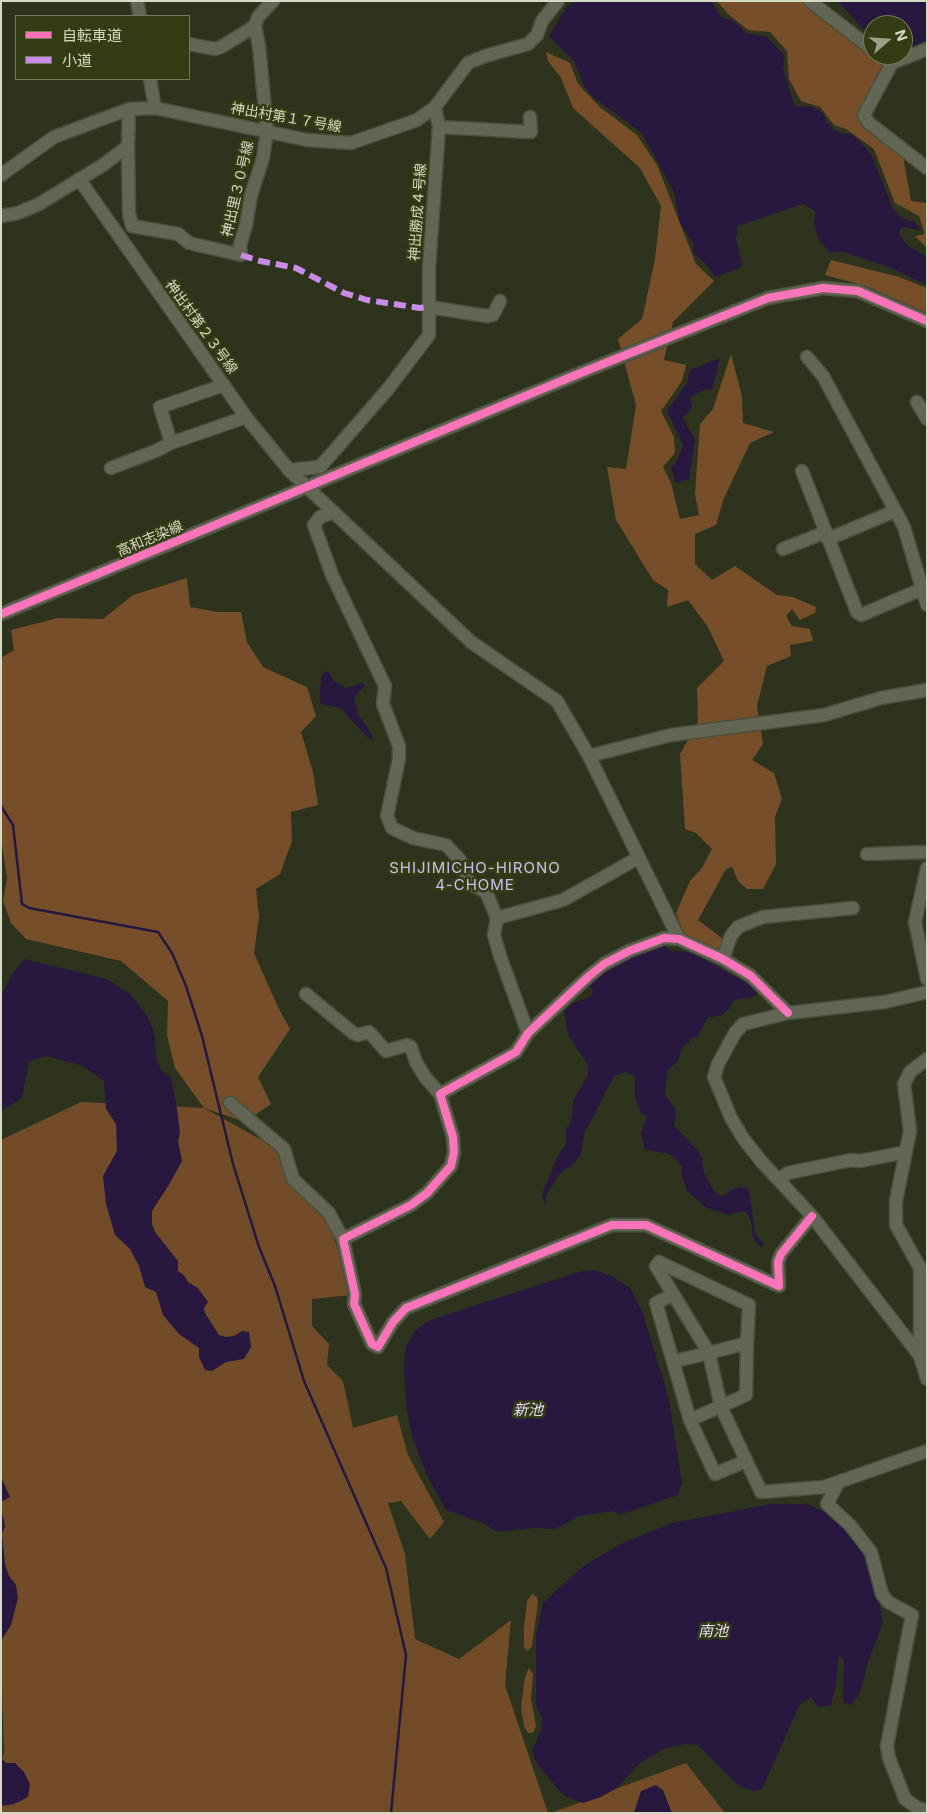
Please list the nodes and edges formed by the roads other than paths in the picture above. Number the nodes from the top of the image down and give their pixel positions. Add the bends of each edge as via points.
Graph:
1 (137, 1) edge
2 (273, 1) edge
3 (558, 1) edge
4 (810, 1) edge
5 (140, 15) edge
6 (255, 26) junction
7 (863, 42) edge
8 (190, 44) edge
9 (927, 49) edge
10 (913, 55) edge
11 (891, 65) edge
12 (150, 80) edge
13 (435, 107) junction
14 (155, 108) junction
15 (129, 109) junction
16 (530, 117) dead end
17 (439, 127) junction
18 (267, 131) junction
19 (128, 146) junction
20 (927, 168) edge
21 (1, 174) edge
22 (78, 178) junction
23 (1, 216) edge
24 (500, 301) dead end
25 (429, 313) junction
26 (927, 321) edge
27 (807, 357) dead end
28 (224, 385) junction
29 (918, 402) dead end
30 (246, 417) junction
31 (927, 419) edge
32 (171, 443) junction
33 (111, 468) dead end
34 (289, 470) junction
35 (802, 471) dead end
36 (308, 486) junction
37 (895, 511) junction
38 (334, 512) junction
39 (827, 535) junction
40 (783, 549) dead end
41 (921, 566) edge
42 (922, 589) junction
43 (927, 605) edge
44 (1, 614) edge
45 (927, 690) edge
46 (589, 756) junction
47 (927, 852) edge
48 (867, 854) dead end
49 (638, 858) junction
50 (927, 868) edge
51 (853, 908) dead end
52 (497, 918) junction
53 (679, 939) junction
54 (724, 959) junction
55 (927, 980) edge
56 (927, 992) edge
57 (306, 994) dead end
58 (788, 1013) junction
59 (528, 1033) junction
60 (927, 1059) edge
61 (440, 1094) junction
62 (230, 1103) dead end
63 (906, 1152) junction
64 (779, 1180) junction
65 (812, 1216) junction
66 (343, 1239) junction
67 (672, 1295) junction
68 (747, 1343) junction
69 (709, 1353) junction
70 (920, 1356) junction
71 (675, 1361) junction
72 (927, 1380) edge
73 (721, 1407) junction
74 (690, 1420) junction
75 (927, 1451) edge
76 (746, 1461) junction
77 (838, 1483) junction
78 (927, 1810) edge

1 - 5 street
2 - 6 street via 258,17
3 - 13 street, 神出村第１７号線 via 528,44 484,56 468,64
4 - 7 street
6 - 8 street via 215,49
6 - 18 street, 神出里３０号線
9 - 10 street
11 - 20 street via 864,115
12 - 14 street
13 - 17 street, 神出勝成４号線
13 - 18 street, 神出村第１７号線 via 417,120 351,144 307,140
14 - 15 street, 神出村第１７号線
14 - 18 street, 神出村第１７号線
15 - 19 street
15 - 21 street, 神出村第１７号線 via 54,137
16 - 17 street via 531,132
17 - 25 street, 神出勝成４号線
18 - 19 street, 神出里３０号線 via 240,245 241,255 188,243 178,234 132,226
19 - 22 street
22 - 23 street via 39,204
22 - 28 street, 神出村第２３号線
24 - 25 street via 493,315
25 - 34 street, 神出勝成４号線 via 429,335 388,389 320,467
26 - 36 street, 高和志染線 via 858,291 823,288 768,298
27 - 37 street via 823,376
28 - 30 street, 神出村第２３号線
28 - 32 street via 160,407
29 - 31 street
30 - 32 street
30 - 34 street, 神出村第２３号線
32 - 33 street
34 - 36 street, 神出村第２３号線
35 - 39 street
36 - 38 street, 神出村第２３号線
36 - 44 street, 高和志染線
37 - 39 street
37 - 41 street
38 - 46 street, 神出村第２３号線 via 471,642 557,701
38 - 52 street via 320,517 314,524 332,575 385,686 383,704 399,746 387,816 392,828 413,838 446,845 460,860 470,884 486,892
39 - 40 street
39 - 42 street via 857,612 861,615
41 - 42 street
42 - 43 street
45 - 46 street via 882,698 824,715 671,734
46 - 49 street, 神出村第２３号線
47 - 48 street
49 - 52 street via 563,900
49 - 53 street, 神出村第２３号線
50 - 55 street via 915,922
51 - 54 street via 763,917 738,927 730,936
52 - 59 street via 494,935
53 - 54 street
53 - 59 street via 664,938 648,943 604,964
54 - 58 street via 751,976
56 - 58 street via 885,1002
57 - 61 street via 353,1033 370,1032 386,1051 411,1046 416,1062
58 - 64 street via 743,1024 735,1032 714,1077 743,1138
59 - 61 street via 516,1052
60 - 63 street via 910,1072 904,1084 909,1120
61 - 66 street via 453,1137 451,1166 427,1193 411,1205
62 - 66 street via 284,1149 293,1179 329,1212
63 - 64 street via 797,1171
63 - 70 street via 896,1201 896,1225 920,1268
64 - 65 street
65 - 66 street via 781,1254 779,1286 646,1224 612,1225 406,1308 378,1347 372,1344 354,1304 355,1294
65 - 70 street
67 - 68 street via 656,1266 659,1262 748,1305
67 - 69 street
67 - 71 street via 656,1303
68 - 69 street
68 - 73 street via 746,1395
69 - 71 street
69 - 73 street
70 - 72 street
71 - 74 street
73 - 74 street
73 - 76 street
74 - 76 street via 715,1474
75 - 77 street
76 - 77 street via 760,1492
77 - 78 street via 827,1504 850,1525 871,1552 882,1594 888,1602 912,1615 887,1746 905,1799 919,1809

